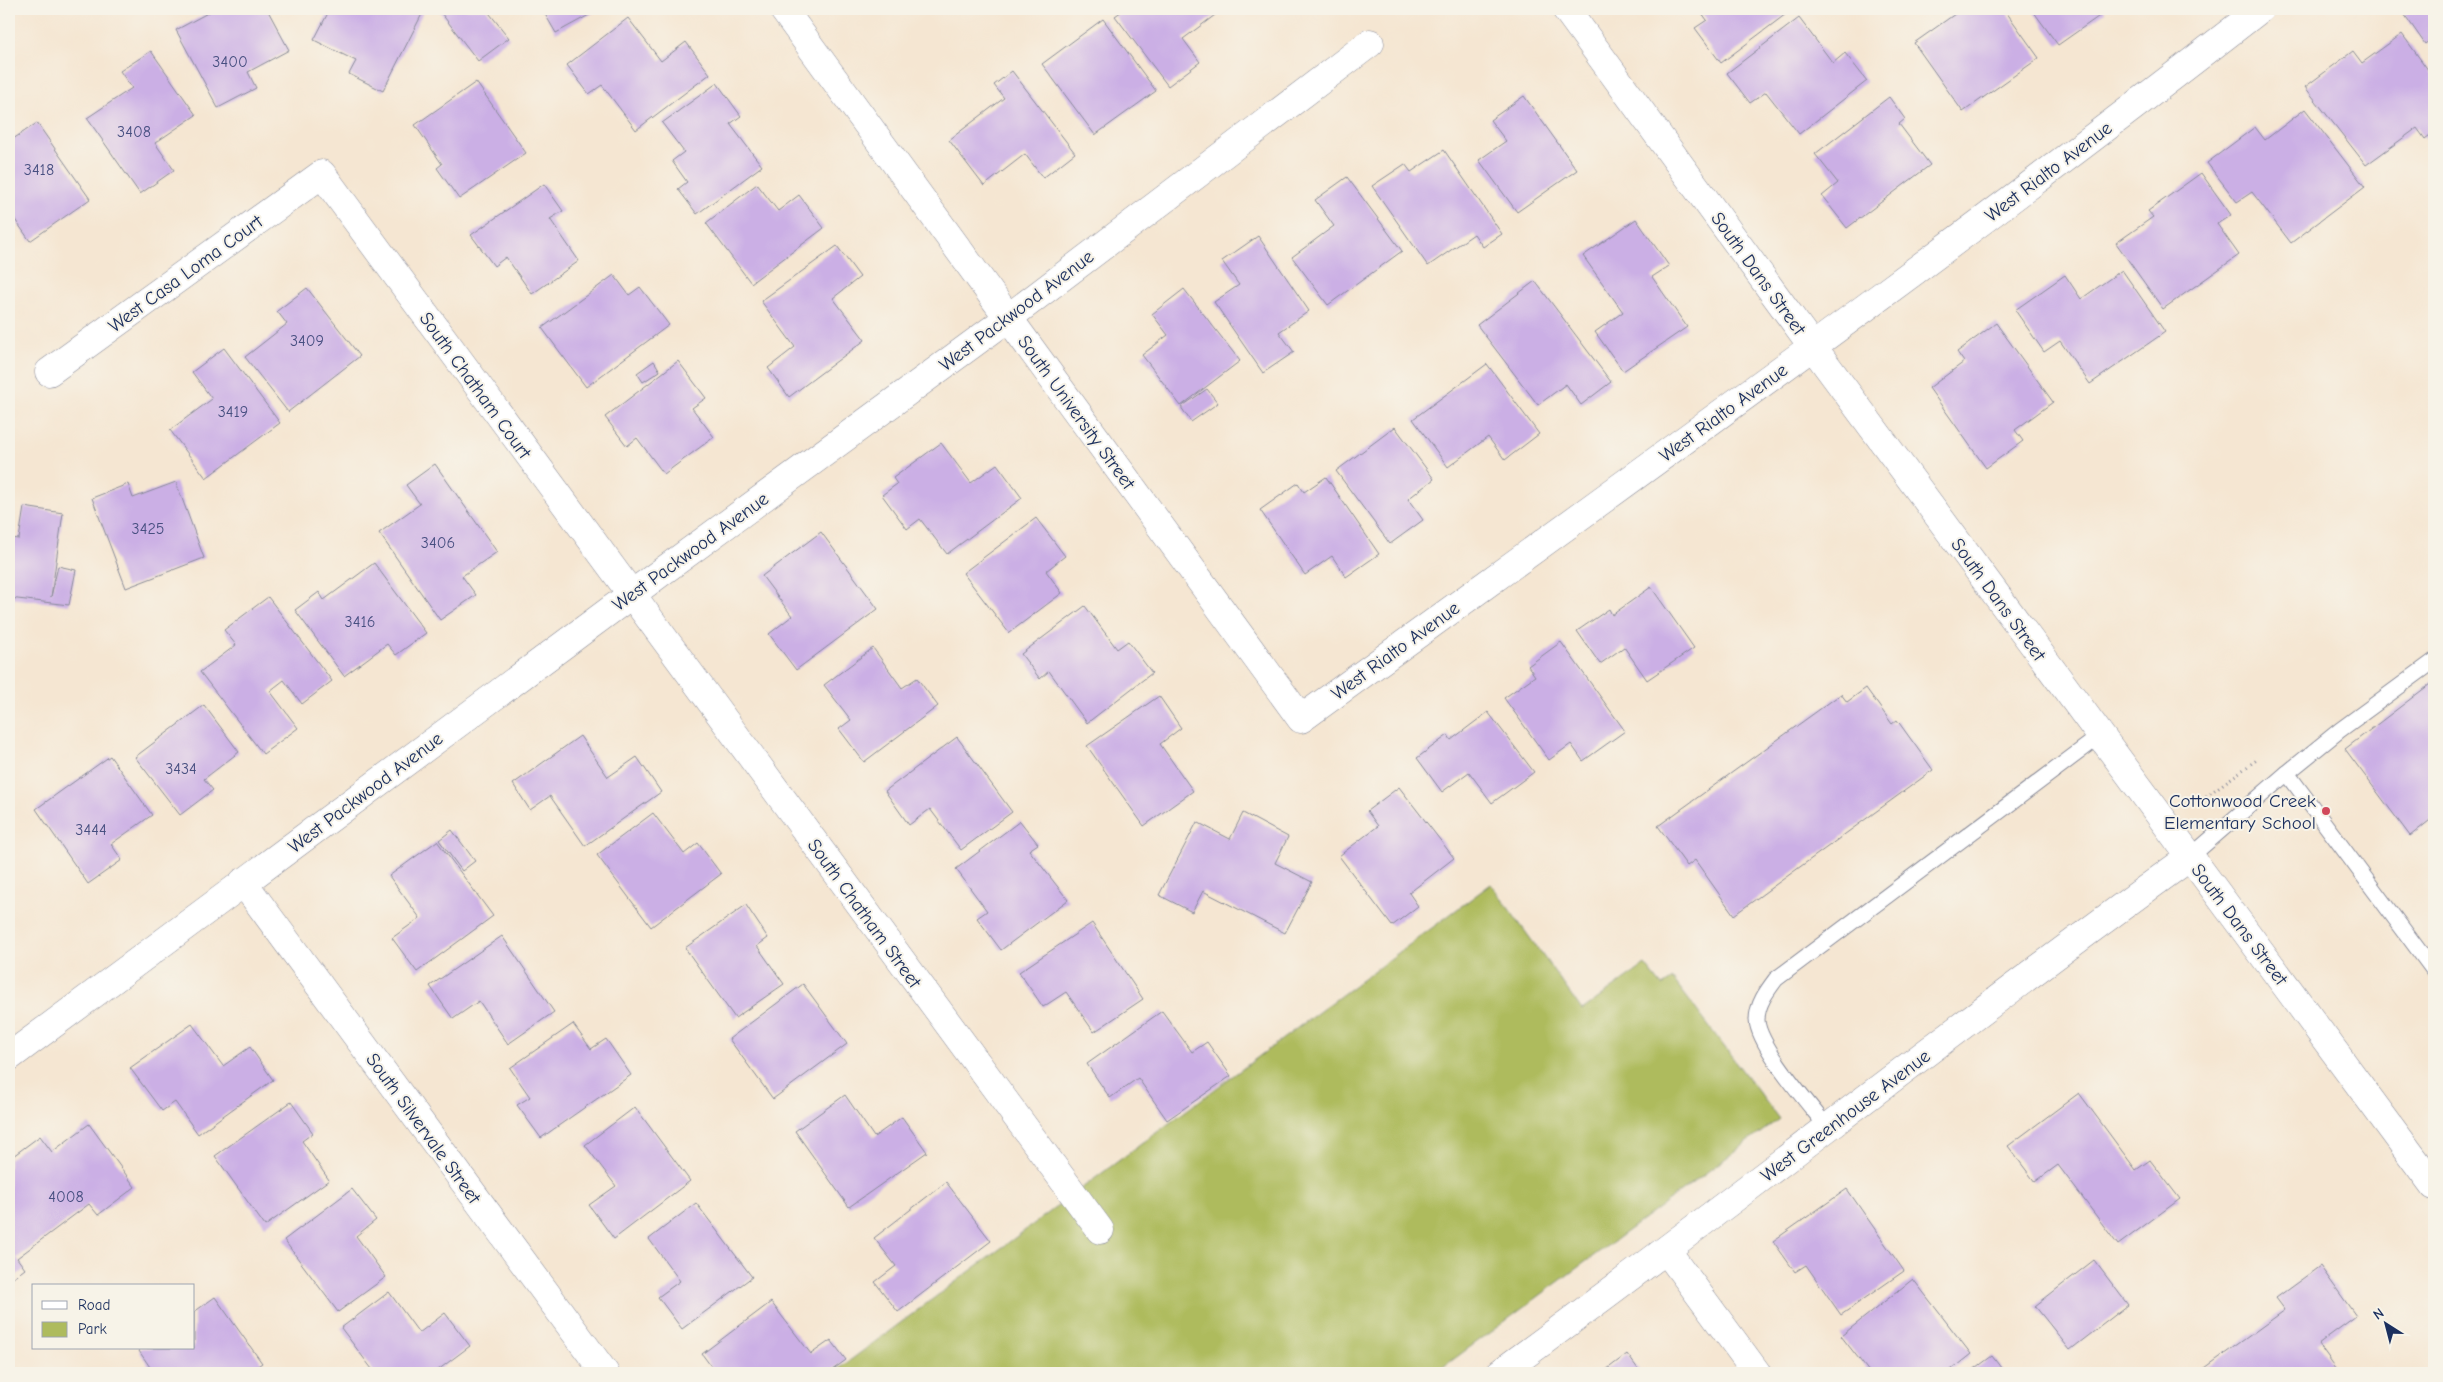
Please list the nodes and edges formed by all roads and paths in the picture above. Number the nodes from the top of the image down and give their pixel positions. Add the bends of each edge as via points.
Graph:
1 (783, 9) edge
2 (1566, 9) edge
3 (2260, 9) edge
4 (1370, 43) dead end
5 (322, 174) joint
6 (1008, 318) junction
7 (1812, 347) junction
8 (49, 372) dead end
9 (630, 595) junction
10 (2434, 661) edge
11 (1300, 719) joint
12 (2100, 736) junction
13 (2287, 773) junction
14 (2190, 856) junction
15 (244, 882) junction
16 (2434, 971) edge
17 (9, 1057) edge
18 (1827, 1127) junction
19 (2434, 1186) edge
20 (1100, 1230) dead end
21 (1667, 1251) junction
22 (605, 1373) edge
23 (1500, 1373) edge
24 (1756, 1373) edge

1 - 6 street, South University Street
2 - 7 street, South Dans Street
3 - 7 street, West Rialto Avenue
4 - 6 street, West Packwood Avenue
5 - 8 street, West Casa Loma Court
5 - 9 street, South Chatham Court
6 - 9 street, West Packwood Avenue
6 - 11 street, South University Street
7 - 11 street, West Rialto Avenue
7 - 12 street, South Dans Street
9 - 15 street, West Packwood Avenue
9 - 20 street, South Chatham Street
10 - 13 lane
12 - 14 street, South Dans Street
12 - 18 lane via 1776,979 1766,993 1757,1020 1760,1034
13 - 14 lane
13 - 16 lane
14 - 18 street, West Greenhouse Avenue
14 - 19 street, South Dans Street
15 - 17 street, West Packwood Avenue
15 - 22 street, South Silvervale Street
18 - 21 street, West Greenhouse Avenue
21 - 23 street, West Greenhouse Avenue
21 - 24 street

